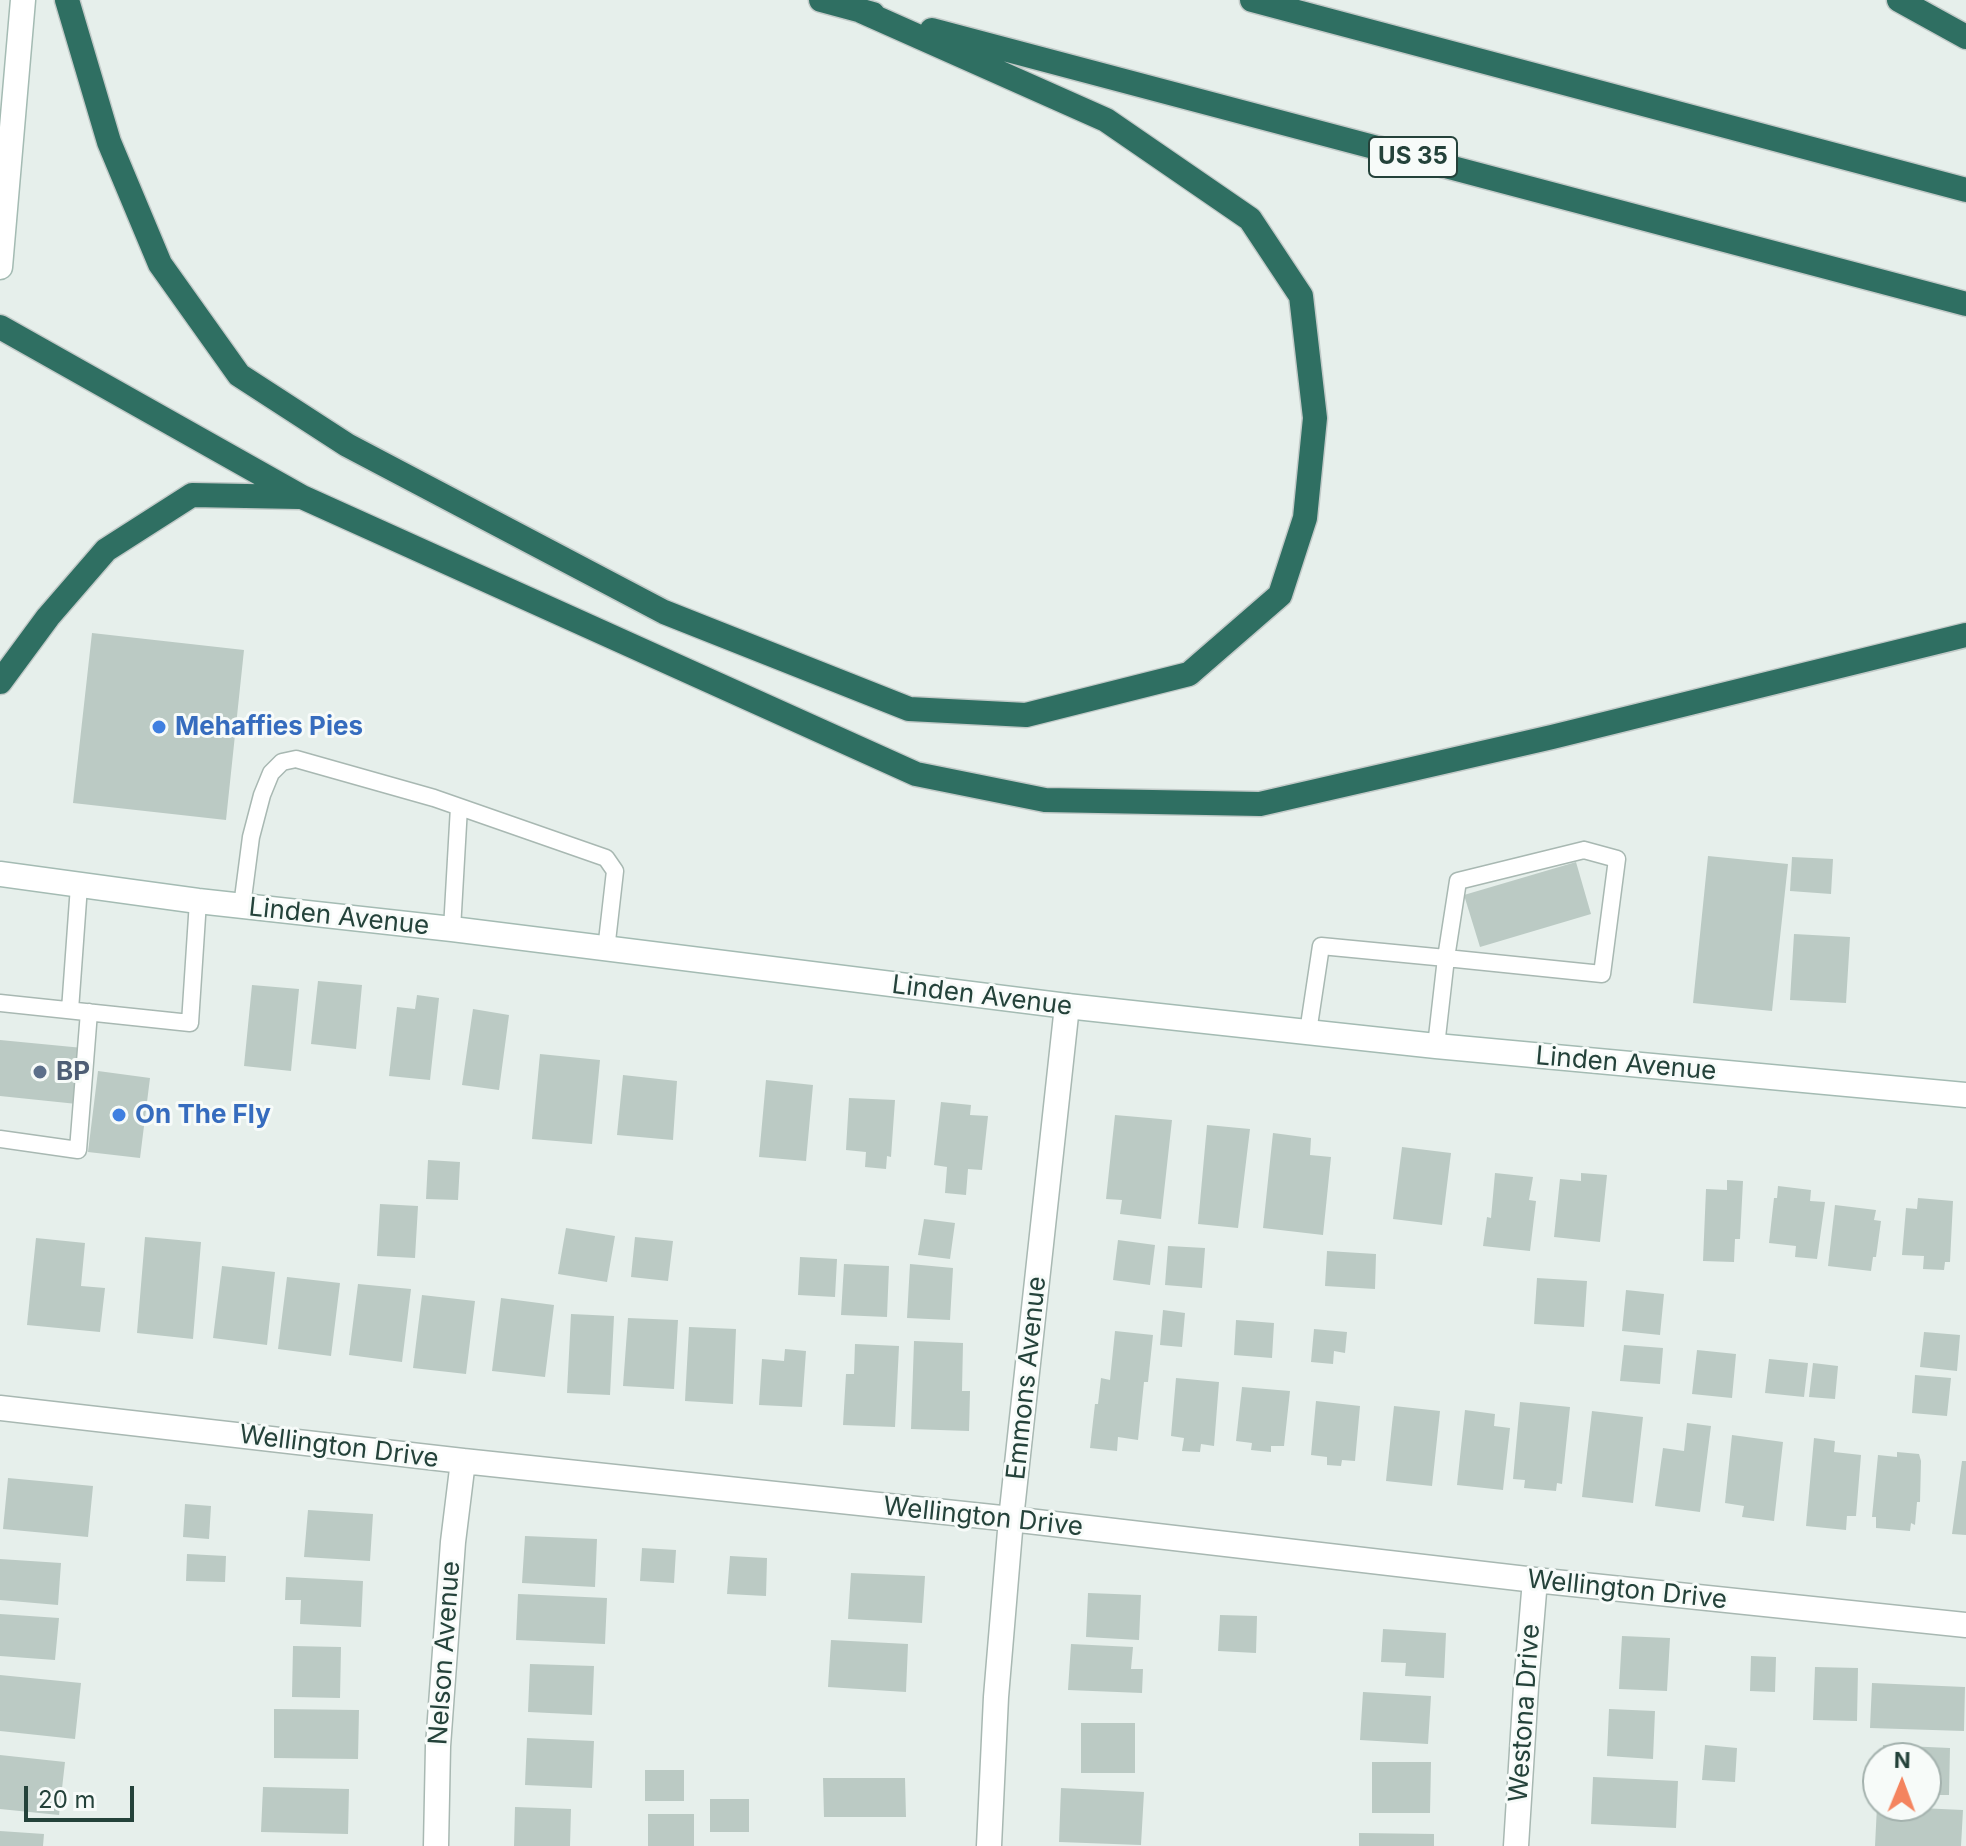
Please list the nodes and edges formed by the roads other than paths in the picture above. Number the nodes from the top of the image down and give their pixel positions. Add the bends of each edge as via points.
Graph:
1 (23, 0) edge
2 (67, 0) edge
3 (821, 0) edge
4 (1252, 0) edge
5 (1899, 0) edge
6 (861, 11) junction
7 (1966, 37) edge
8 (1966, 190) edge
9 (0, 267) edge
10 (1966, 304) edge
11 (0, 327) edge
12 (302, 497) junction
13 (1966, 635) edge
14 (0, 682) edge
15 (459, 807) junction
16 (0, 874) edge
17 (79, 886) junction
18 (198, 901) junction
19 (242, 906) junction
20 (452, 929) junction
21 (606, 950) junction
22 (1446, 958) junction
23 (0, 1003) edge
24 (1067, 1006) junction
25 (70, 1010) junction
26 (89, 1012) junction
27 (1308, 1032) junction
28 (1436, 1046) junction
29 (1966, 1095) edge
30 (0, 1139) edge
31 (0, 1408) edge
32 (463, 1461) junction
33 (1011, 1519) junction
34 (1535, 1580) junction
35 (1966, 1625) edge
36 (436, 1846) edge
37 (989, 1846) edge
38 (1516, 1846) edge

1 - 9 street
2 - 6 highway via 109,142 160,264 239,375 347,445 664,612 909,709 1026,715 1189,674 1280,595 1305,518 1315,418 1301,296 1250,219 1106,120
3 - 6 highway, US 35
4 - 8 highway
5 - 7 highway
6 - 10 highway, US 35
11 - 12 highway
12 - 13 highway via 916,774 1045,800 1260,804
12 - 14 highway via 192,495 106,550
15 - 19 lane via 296,759 282,762 262,795
15 - 20 lane
15 - 21 lane via 606,858 615,871
16 - 17 street, Linden Avenue
17 - 18 street, Linden Avenue
17 - 25 lane
18 - 19 street, Linden Avenue
18 - 26 lane via 190,1023
19 - 20 street, Linden Avenue
20 - 21 street, Linden Avenue
21 - 24 street, Linden Avenue
22 - 22 lane via 1602,974 1617,859 1584,850 1458,881
22 - 27 lane via 1321,946
22 - 28 lane
23 - 25 lane
24 - 27 street, Linden Avenue
24 - 33 street, Emmons Avenue
25 - 26 lane
26 - 30 lane via 78,1150
27 - 28 street, Linden Avenue
28 - 29 street, Linden Avenue
31 - 32 street, Wellington Drive
32 - 33 street, Wellington Drive
32 - 36 street, Nelson Avenue via 438,1746
33 - 34 street, Wellington Drive
33 - 37 street, Emmons Avenue
34 - 35 street, Wellington Drive
34 - 38 street, Westona Drive

